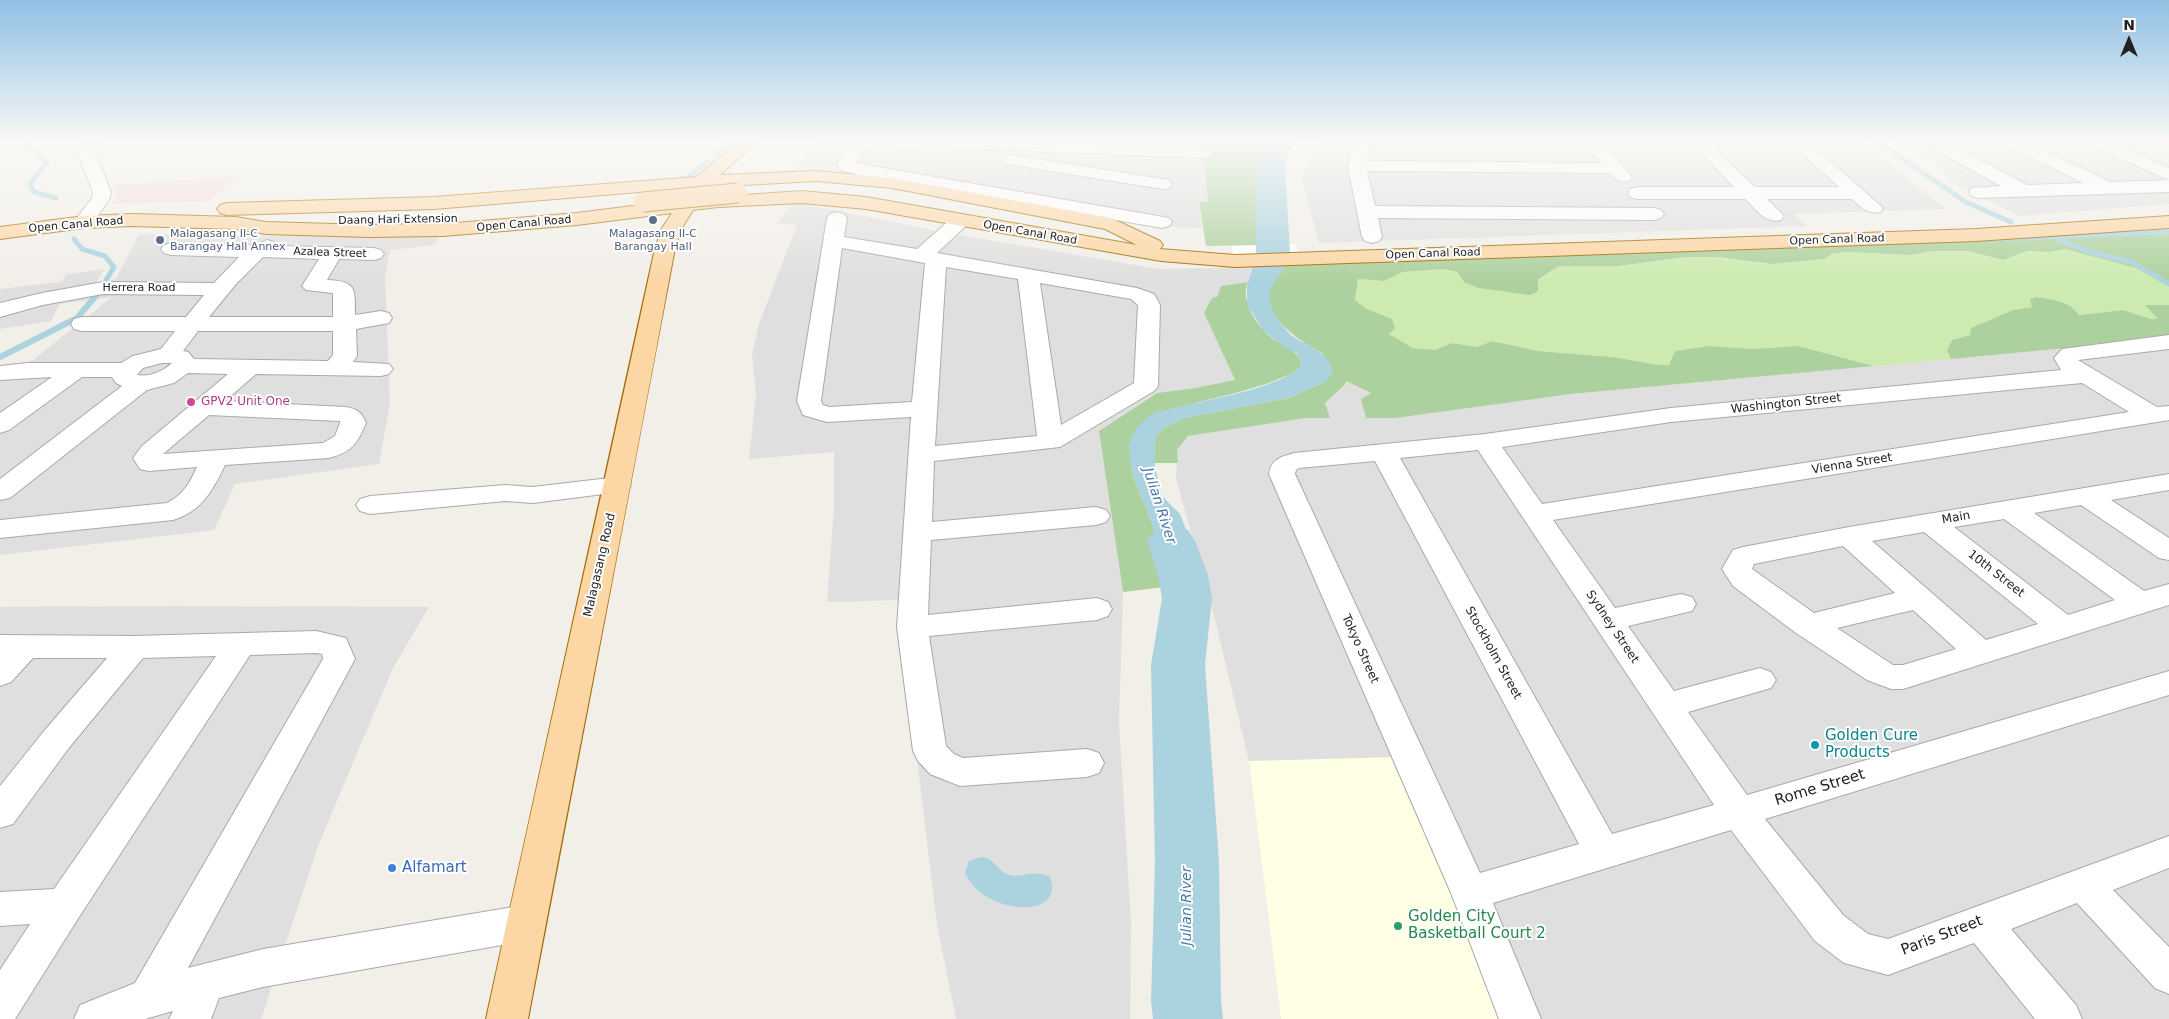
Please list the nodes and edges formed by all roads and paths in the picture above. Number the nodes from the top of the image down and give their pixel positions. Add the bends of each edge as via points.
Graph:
1 (100, 188) edge
2 (700, 188) edge
3 (724, 188) edge
4 (764, 188) edge
5 (867, 188) edge
6 (909, 188) edge
7 (977, 188) edge
8 (999, 188) edge
9 (1163, 188) edge
10 (1361, 188) edge
11 (1632, 188) edge
12 (1745, 188) edge
13 (1851, 188) edge
14 (2019, 188) edge
15 (2073, 188) edge
16 (738, 190) junction
17 (2023, 190) junction
18 (1856, 192) junction
19 (1978, 192) dead end
20 (694, 193) junction
21 (1637, 193) junction
22 (1751, 193) junction
23 (996, 194) junction
24 (643, 198) junction
25 (1874, 208) dead end
26 (253, 210) junction
27 (1366, 212) junction
28 (89, 216) junction
29 (1774, 216) dead end
30 (837, 218) dead end
31 (0, 221) edge
32 (968, 222) junction
33 (1162, 222) junction
34 (2169, 222) edge
35 (236, 223) junction
36 (274, 229) junction
37 (0, 233) edge
38 (1372, 237) dead end
39 (834, 241) junction
40 (1102, 246) junction
41 (1155, 246) junction
42 (171, 249) dead end
43 (257, 251) junction
44 (332, 253) junction
45 (374, 254) dead end
46 (1234, 256) junction
47 (933, 258) junction
48 (1028, 275) junction
49 (221, 289) junction
50 (0, 310) edge
51 (381, 318) dead end
52 (82, 324) dead end
53 (343, 324) junction
54 (192, 325) junction
55 (2169, 342) edge
56 (175, 361) junction
57 (250, 367) junction
58 (334, 369) junction
59 (77, 370) junction
60 (381, 370) dead end
61 (0, 373) edge
62 (2087, 375) junction
63 (134, 376) junction
64 (204, 407) junction
65 (924, 408) junction
66 (2161, 414) edge
67 (0, 425) edge
68 (1051, 442) junction
69 (1485, 442) junction
70 (1384, 453) junction
71 (921, 456) junction
72 (214, 460) junction
73 (2167, 484) edge
74 (618, 485) junction
75 (0, 492) edge
76 (2086, 496) junction
77 (370, 505) dead end
78 (2009, 509) junction
79 (1535, 514) junction
80 (1096, 516) dead end
81 (1929, 522) junction
82 (0, 529) edge
83 (917, 532) junction
84 (1849, 536) junction
85 (2169, 551) edge
86 (2169, 594) edge
87 (1920, 598) junction
88 (2138, 602) junction
89 (1682, 604) dead end
90 (1097, 609) dead end
91 (1607, 620) junction
92 (1807, 625) junction
93 (2062, 626) junction
94 (912, 627) junction
95 (242, 644) junction
96 (13, 646) edge
97 (134, 647) junction
98 (1980, 652) junction
99 (0, 674) edge
100 (1760, 680) dead end
101 (2169, 684) edge
102 (1666, 706) junction
103 (1087, 763) dead end
104 (0, 813) edge
105 (1739, 813) junction
106 (2169, 852) edge
107 (1603, 854) junction
108 (2082, 883) junction
109 (1470, 894) junction
110 (65, 905) junction
111 (0, 909) edge
112 (1980, 921) junction
113 (525, 923) junction
114 (2169, 975) edge
115 (205, 982) junction
116 (150, 997) junction
117 (0, 1006) edge
118 (95, 1019) edge
119 (190, 1019) edge
120 (506, 1019) edge
121 (1520, 1019) edge
122 (2061, 1019) edge

1 - 28 street via 101,198
2 - 20 main road, Malagasang Road
3 - 20 main road, Open Canal Road
4 - 16 main road, Daang Hari Extension
5 - 41 main road, Daang Hari Extension via 1063,224 1099,237
6 - 41 main road, Open Canal Road via 1111,224
7 - 23 street
8 - 23 street
9 - 33 street
10 - 27 street
11 - 21 street
12 - 22 street
13 - 18 street
14 - 17 street
15 - 17 street
16 - 24 main road, Daang Hari Extension, bridge
16 - 40 main road, Daang Hari Extension via 857,194 1057,230
17 - 19 street
18 - 22 street
18 - 25 street
20 - 26 main road, Open Canal Road
20 - 32 main road, Open Canal Road via 820,198
20 - 36 main road, Open Canal Road via 578,219 467,229 393,232
20 - 74 main road, Malagasang Road via 672,228 662,258
21 - 22 street
21 - 27 street via 1658,218
22 - 29 street
23 - 33 street
24 - 26 main road, Daang Hari Extension via 427,212 284,213
24 - 35 main road, Daang Hari Extension via 533,214 450,220
26 - 28 main road, Open Canal Road via 149,208
27 - 38 street
28 - 31 main road, Open Canal Road
28 - 35 main road, Open Canal Road
28 - 37 main road, Open Canal Road
30 - 39 street
32 - 40 main road, Open Canal Road
32 - 47 street
33 - 41 street
34 - 46 main road, Open Canal Road via 1976,235
35 - 36 main road, Open Canal Road
36 - 43 street via 271,245
39 - 47 street
39 - 65 street via 809,401 812,410 827,415
40 - 46 main road, Open Canal Road via 1176,257
41 - 46 main road, Daang Hari Extension
42 - 43 street, Azalea Street
43 - 44 street, Azalea Street
43 - 49 street
44 - 45 street, Azalea Street
44 - 53 street via 313,286 344,290
47 - 48 street
47 - 65 street
48 - 68 street
48 - 68 street via 1137,294 1149,305 1146,386
49 - 50 street, Herrera Road via 104,288
49 - 54 street
51 - 53 street
52 - 54 street
53 - 54 street
53 - 58 street via 345,356
54 - 56 street
55 - 62 street via 2070,354 2066,358 2069,365
56 - 57 street
56 - 63 street via 170,375
57 - 58 street
57 - 64 street
58 - 60 street
59 - 61 street
59 - 63 street
59 - 67 street
62 - 66 street
62 - 69 street, Washington Street via 1671,416
63 - 75 street
64 - 72 street via 146,458 149,463
64 - 72 street via 346,414 353,423 346,440 329,450
65 - 71 street
66 - 79 street, Vienna Street
68 - 71 street
69 - 70 street, Tokyo Street
69 - 79 street, Sydney Street
70 - 107 street, Stockholm Street
70 - 109 street, Tokyo Street via 1294,462 1283,466 1282,474
71 - 83 street
72 - 82 street via 194,498 173,511
73 - 76 street, Main
74 - 77 street via 532,495 505,493
74 - 113 main road, Malagasang Road
76 - 78 street, Main
76 - 85 street
78 - 81 street, Main
78 - 88 street
79 - 91 street, Sydney Street
80 - 83 street
81 - 84 street, Main
81 - 93 street, 10th Street
83 - 94 street
84 - 87 street
84 - 92 street, Main via 1743,557 1737,569 1743,580
86 - 88 street
87 - 92 street
87 - 98 street
88 - 93 street
89 - 91 street
90 - 94 street
91 - 102 street, Sydney Street
92 - 98 street via 1878,672 1891,677 1902,677
93 - 98 street
94 - 103 street via 930,751 942,764 960,772
95 - 97 street
95 - 110 street
95 - 116 street via 316,642 335,646 339,659
96 - 97 street
96 - 99 street
97 - 104 street
100 - 102 street
101 - 105 street, Rome Street
102 - 105 street, Sydney Street
105 - 107 street, Rome Street
105 - 112 street, Paris Street via 1830,928 1858,950 1888,957
106 - 108 street, Paris Street
107 - 109 street, Rome Street
108 - 112 street, Paris Street
108 - 114 street
109 - 121 street, Tokyo Street
110 - 111 street
110 - 117 street
112 - 122 street
113 - 115 street via 279,964
113 - 120 main road, Malagasang Road
115 - 116 street
115 - 119 street
116 - 118 street

